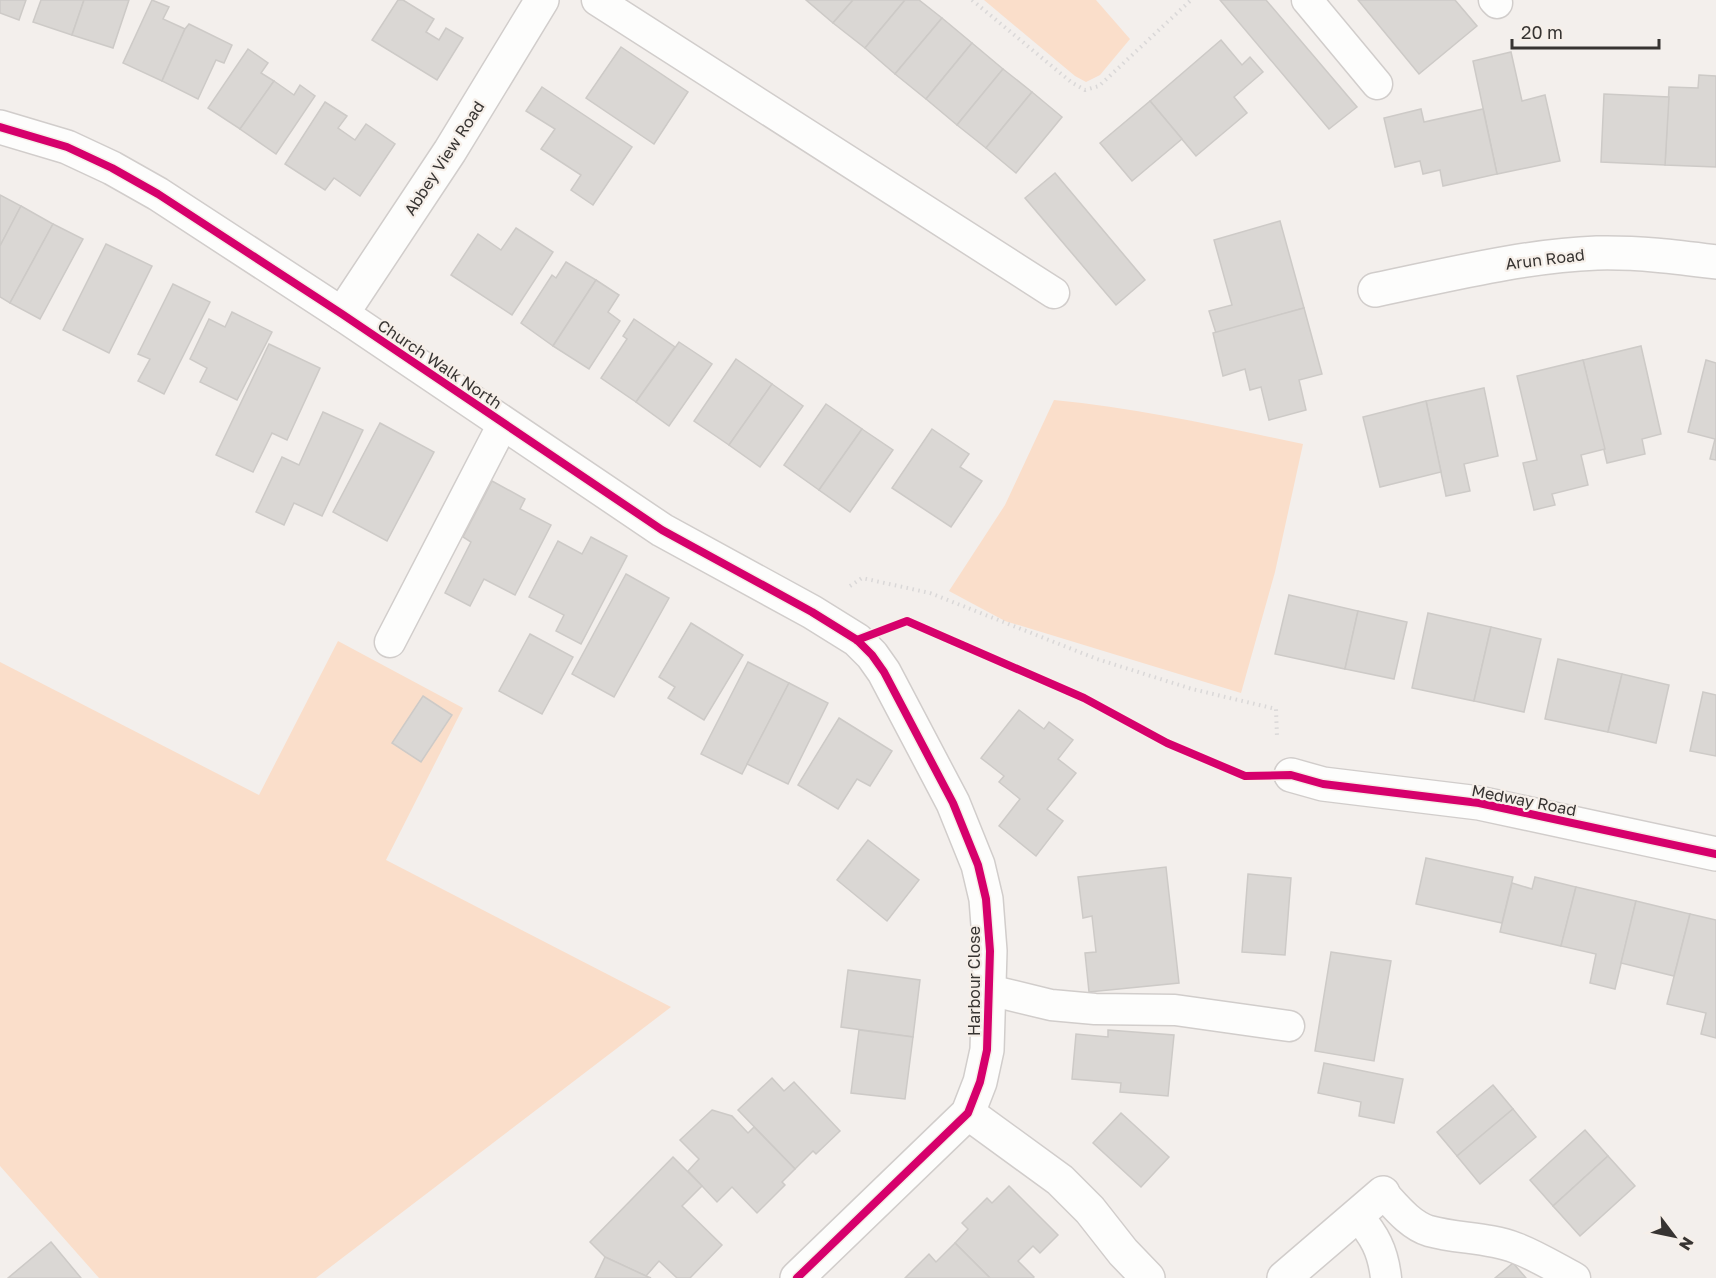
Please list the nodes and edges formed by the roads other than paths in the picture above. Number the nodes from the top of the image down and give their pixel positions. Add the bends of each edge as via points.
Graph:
1 (542, 0) edge
2 (597, 0) edge
3 (1307, 0) edge
4 (1377, 84) dead end
5 (0, 127) edge
6 (1716, 262) edge
7 (1376, 290) dead end
8 (1054, 292) dead end
9 (342, 314) junction
10 (503, 424) junction
11 (857, 640) joint
12 (390, 642) dead end
13 (1291, 775) dead end
14 (1716, 854) edge
15 (989, 990) junction
16 (1288, 1026) dead end
17 (968, 1113) junction
18 (1383, 1192) joint
19 (1357, 1215) junction
20 (797, 1278) edge
21 (1148, 1278) edge
22 (1284, 1278) edge
23 (1386, 1278) edge
24 (1575, 1278) edge

1 - 9 street, Abbey View Road via 450,151
2 - 8 lane
3 - 4 lane
5 - 9 street, Church Walk North via 67,147 112,168
6 - 7 street, Arun Road via 1664,255 1573,255 1487,266
9 - 10 street, Church Walk North
10 - 11 street, Church Walk North via 662,530
10 - 12 lane
11 - 15 street, Harbour Close via 878,663 900,700 969,838 986,899
13 - 14 street, Medway Road via 1323,784 1479,803
15 - 16 lane via 1051,1005 1175,1010
15 - 17 street, Harbour Close via 987,1050
17 - 20 street, Harbour Close
17 - 21 street via 1060,1180
18 - 19 street
18 - 24 lane via 1399,1212 1428,1231 1516,1248
19 - 22 street
19 - 23 lane via 1377,1242

